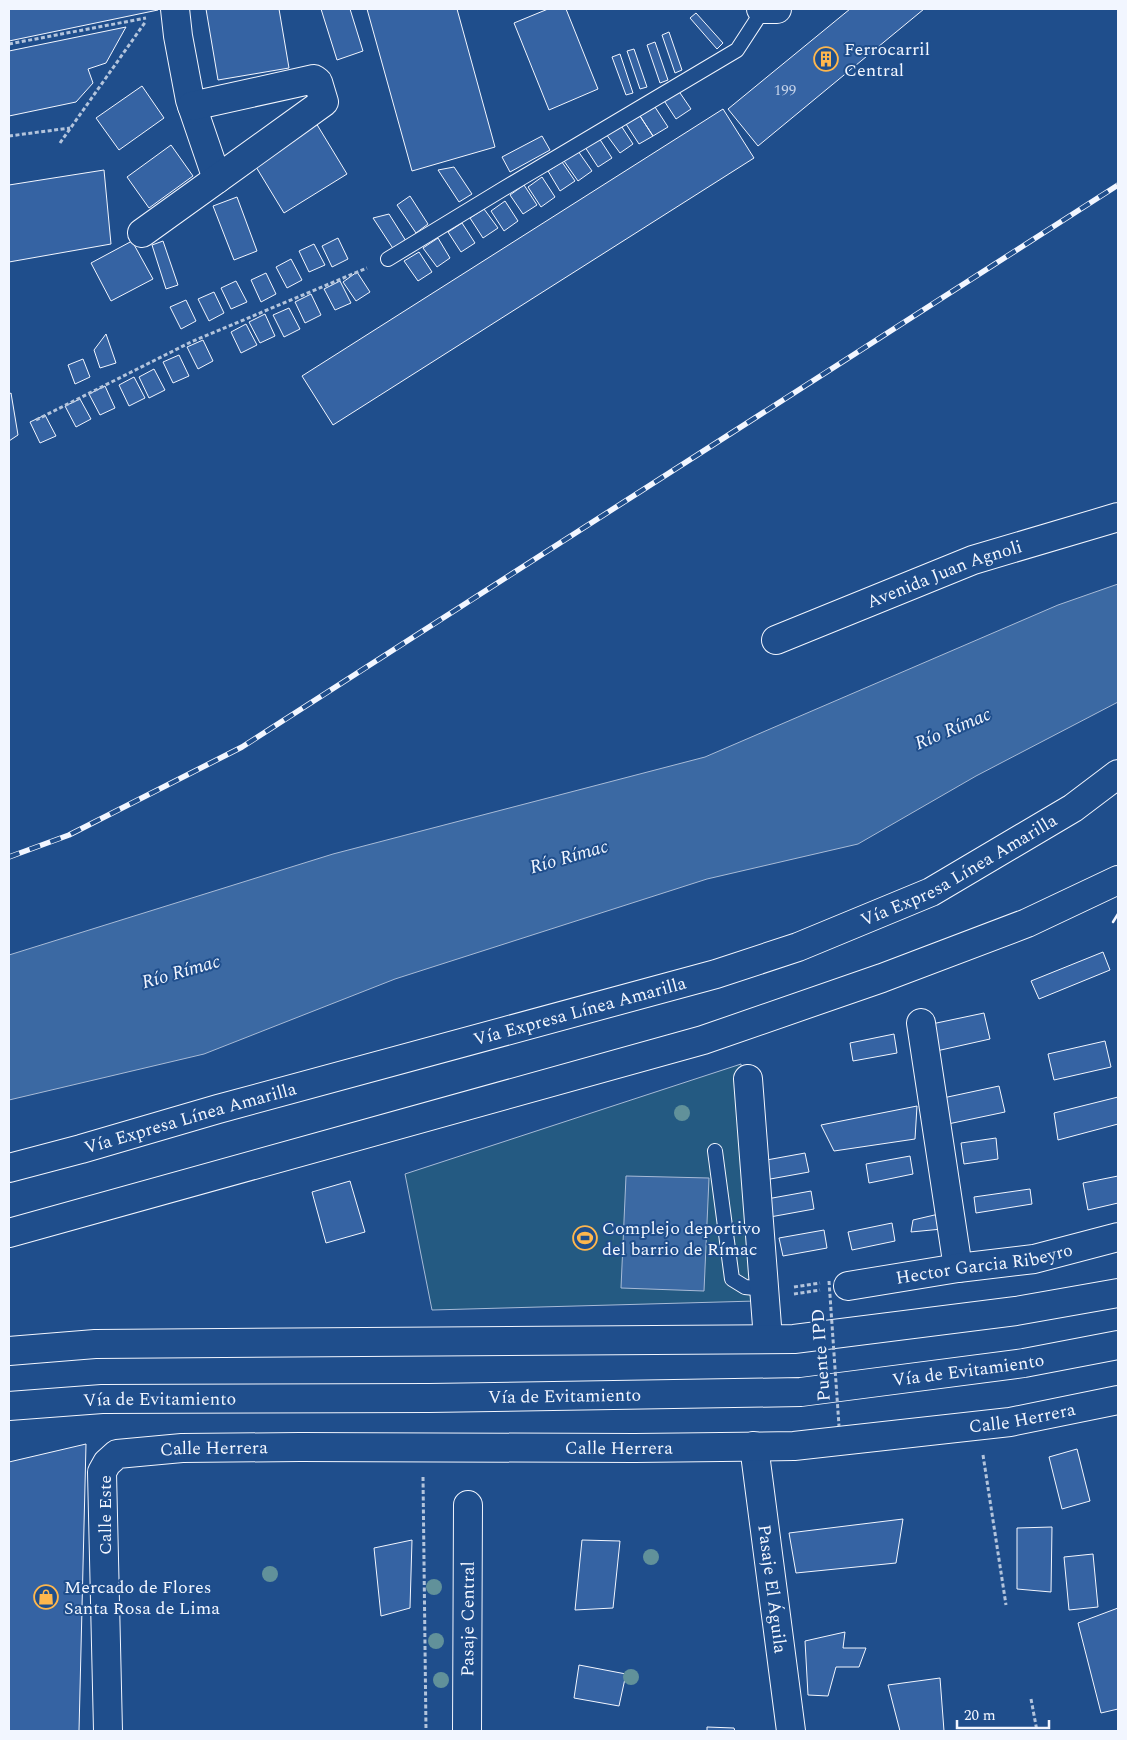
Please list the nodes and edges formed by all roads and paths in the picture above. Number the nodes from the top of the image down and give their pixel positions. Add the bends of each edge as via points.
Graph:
1 (175, 9) edge
2 (767, 9) edge
3 (9, 44) edge
4 (192, 106) junction
5 (70, 128) junction
6 (9, 136) edge
7 (60, 143) dead end
8 (217, 179) junction
9 (142, 233) dead end
10 (388, 259) joint
11 (36, 420) dead end
12 (1118, 517) edge
13 (776, 640) dead end
14 (1118, 774) edge
15 (1118, 880) edge
16 (921, 1023) dead end
17 (748, 1078) dead end
18 (715, 1151) dead end
19 (9, 1168) edge
20 (9, 1233) edge
21 (1118, 1237) edge
22 (958, 1268) junction
23 (839, 1284) junction
24 (791, 1288) dead end
25 (764, 1289) junction
26 (1118, 1293) edge
27 (792, 1295) dead end
28 (768, 1339) junction
29 (1118, 1345) edge
30 (9, 1351) edge
31 (1118, 1400) edge
32 (9, 1406) edge
33 (978, 1425) junction
34 (839, 1426) dead end
35 (754, 1446) junction
36 (117, 1454) joint
37 (423, 1474) dead end
38 (468, 1505) dead end
39 (1006, 1605) dead end
40 (1031, 1699) dead end
41 (108, 1731) edge
42 (426, 1731) edge
43 (467, 1731) edge
44 (792, 1731) edge
45 (1037, 1731) edge

1 - 4 main road
2 - 10 lane via 737,50
3 - 5 path via 148,18
4 - 8 main road
4 - 8 main road via 314,79 318,82 324,102 321,106
5 - 6 path
5 - 7 path
8 - 9 main road
10 - 11 path via 191,342
12 - 13 main road, Avenida Juan Agnoli via 973,560
14 - 19 main road, Vía Expresa Línea Amarilla via 1073,808 931,892 798,947 716,974
15 - 20 main road via 1009,930 703,1040
16 - 22 main road
17 - 25 main road
18 - 25 lane via 732,1279 745,1288
21 - 22 main road, Hector Garcia Ribeyro via 1034,1259
22 - 23 main road, Hector Garcia Ribeyro
23 - 24 path
23 - 27 path
23 - 34 path, Puente IPD, bridge
25 - 28 main road
26 - 28 main road via 1016,1311 794,1339
28 - 30 main road via 95,1344
29 - 32 main road, Vía de Evitamiento via 1024,1363 801,1392 102,1399
31 - 33 main road, Calle Herrera via 1010,1422
33 - 35 main road, Calle Herrera via 794,1446
33 - 39 path
35 - 36 main road, Calle Herrera via 182,1448
35 - 44 main road, Pasaje El Águila
36 - 41 main road, Calle Este via 102,1472
37 - 42 path
38 - 43 main road, Pasaje Central
40 - 45 path

